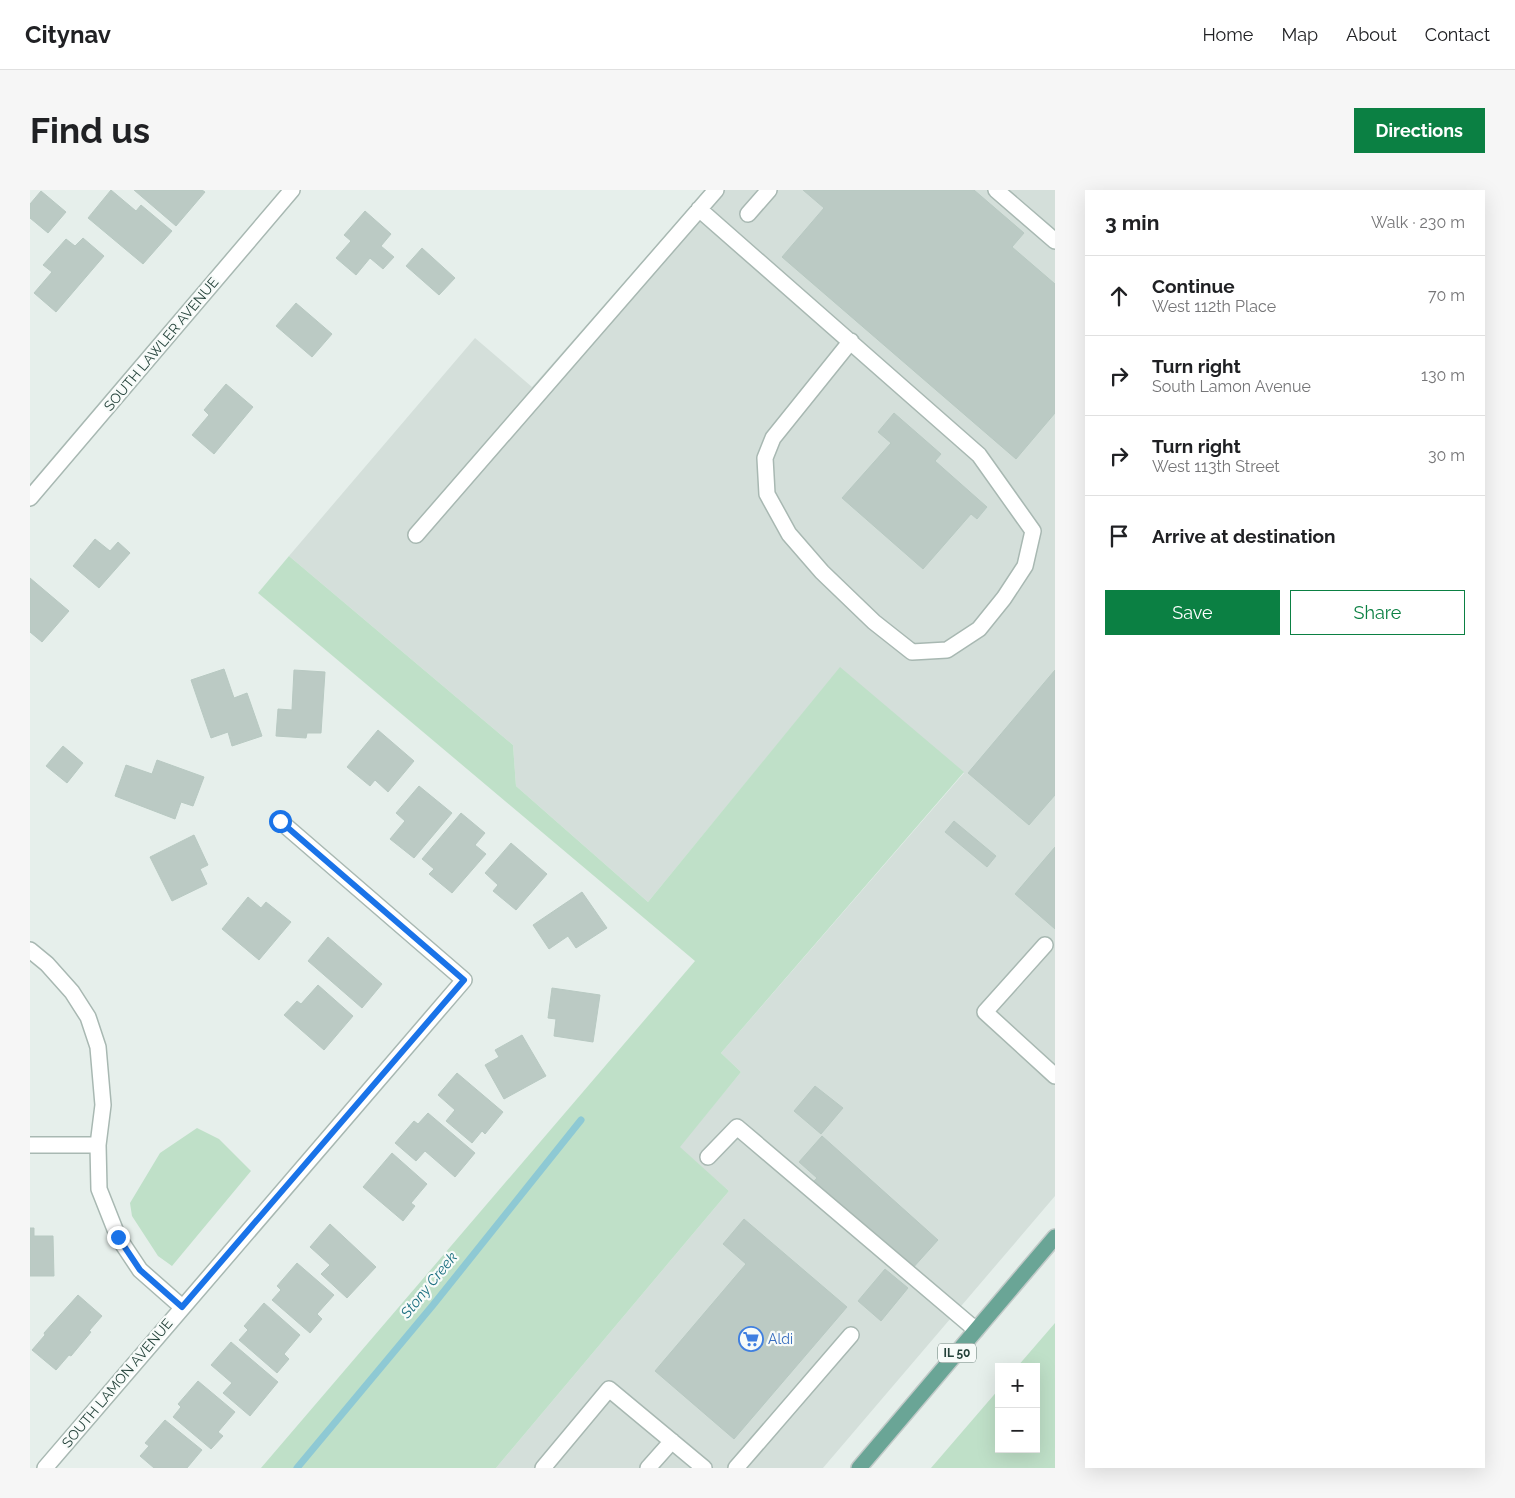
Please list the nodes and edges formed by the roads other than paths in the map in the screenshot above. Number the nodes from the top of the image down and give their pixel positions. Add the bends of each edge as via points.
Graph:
1 (292, 190) edge
2 (716, 190) edge
3 (769, 190) edge
4 (996, 190) edge
5 (700, 209) junction
6 (748, 214) dead end
7 (1052, 232) edge
8 (851, 341) junction
9 (30, 498) edge
10 (416, 535) dead end
11 (280, 821) dead end
12 (1045, 945) dead end
13 (30, 950) edge
14 (1055, 1076) edge
15 (30, 1145) edge
16 (98, 1145) junction
17 (708, 1158) dead end
18 (1055, 1237) edge
19 (182, 1307) junction
20 (976, 1330) junction
21 (851, 1335) dead end
22 (672, 1441) junction
23 (45, 1468) edge
24 (543, 1468) edge
25 (648, 1468) edge
26 (704, 1468) edge
27 (736, 1468) edge
28 (859, 1468) edge

1 - 9 street, SOUTH LAWLER AVENUE
2 - 5 street
3 - 6 street
4 - 7 street
5 - 8 street
5 - 10 street
8 - 8 street via 979,455 1032,531 1025,566 1004,598 979,629 947,650 912,652 874,622 822,572 789,534 767,494 765,458 772,438
11 - 19 street, SOUTH LAMON AVENUE via 464,980
12 - 14 street via 985,1012
13 - 16 street via 72,992 88,1017 98,1047 104,1105
15 - 16 street
16 - 19 street via 99,1189 118,1237 140,1270
17 - 20 street via 737,1127
18 - 20 main road, IL 50
19 - 23 street, SOUTH LAMON AVENUE
20 - 28 main road, IL 50
21 - 27 street
22 - 24 street via 609,1389
22 - 25 street
22 - 26 street

